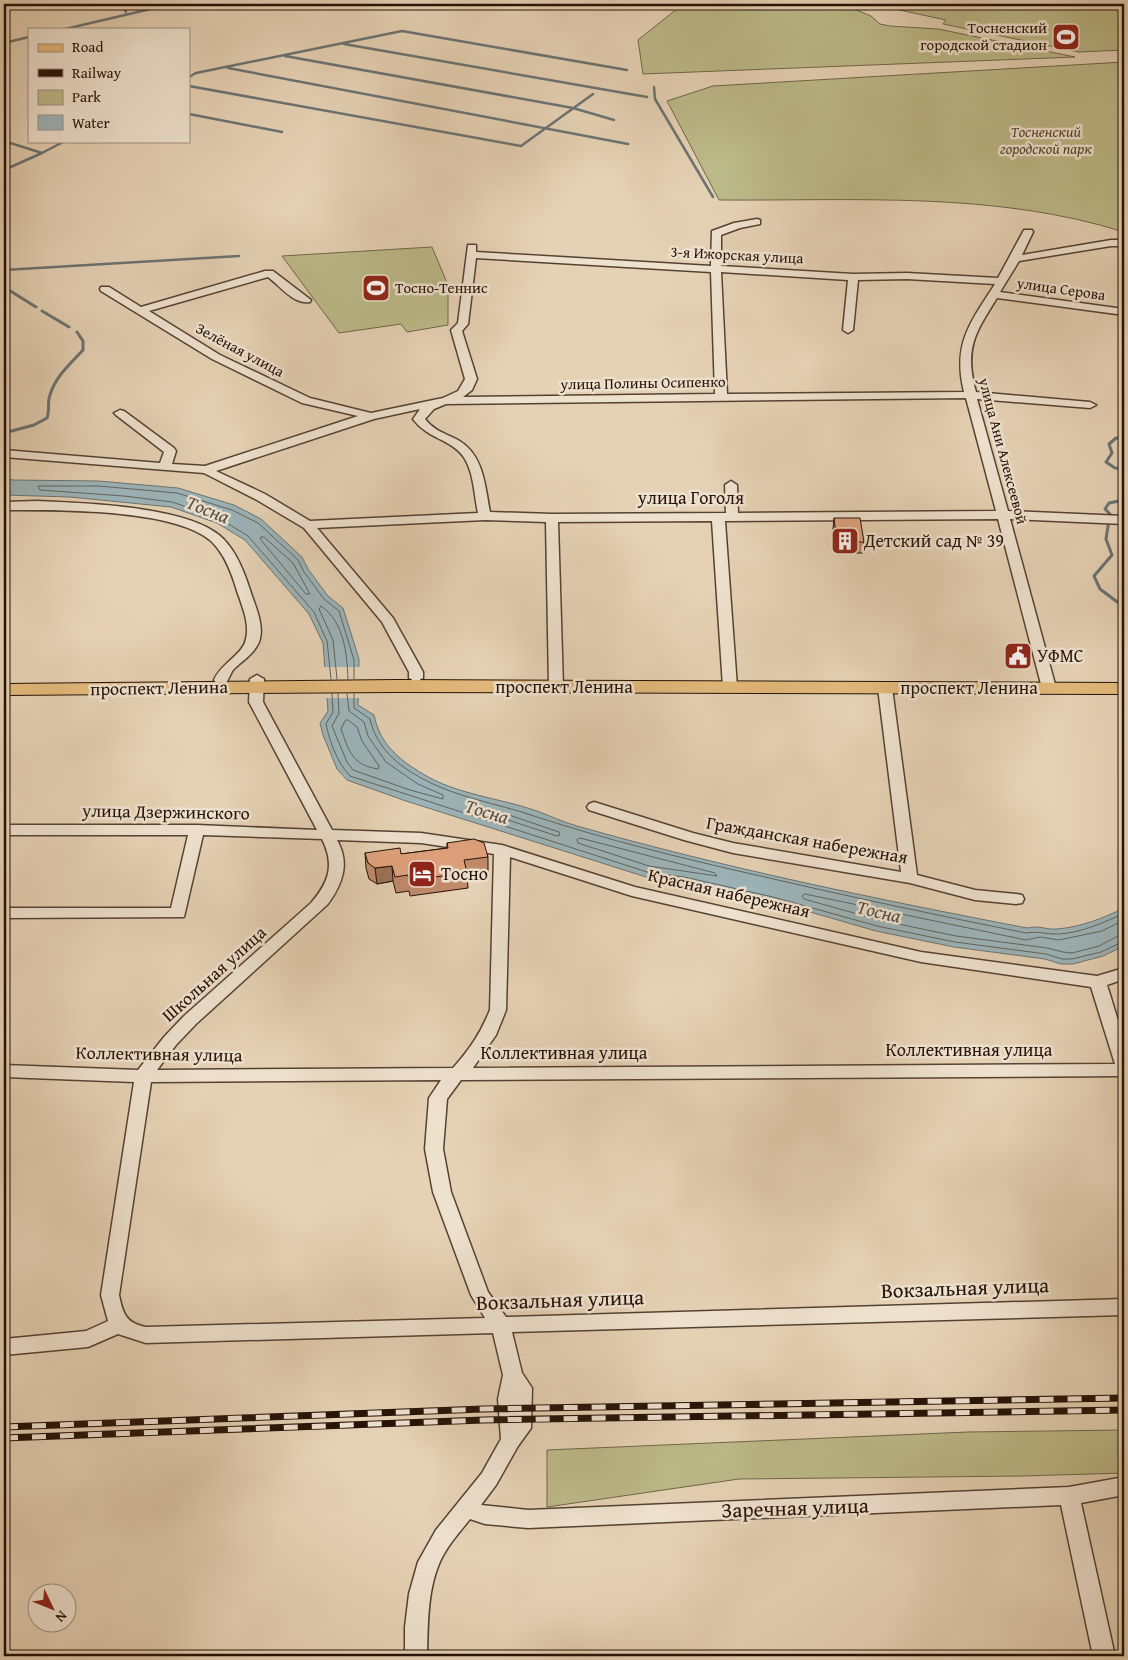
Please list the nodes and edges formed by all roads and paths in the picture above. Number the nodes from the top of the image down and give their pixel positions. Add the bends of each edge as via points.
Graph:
1 (757, 222) dead end
2 (1028, 232) dead end
3 (1124, 243) edge
4 (1015, 259) junction
5 (716, 269) junction
6 (853, 277) junction
7 (1001, 281) junction
8 (105, 289) dead end
9 (993, 294) junction
10 (306, 300) dead end
11 (142, 310) junction
12 (1124, 312) edge
13 (848, 330) dead end
14 (972, 395) junction
15 (721, 397) junction
16 (443, 402) junction
17 (1090, 405) dead end
18 (120, 413) dead end
19 (371, 416) junction
20 (4, 454) edge
21 (165, 467) junction
22 (206, 470) junction
23 (731, 485) dead end
24 (4, 506) edge
25 (1004, 515) junction
26 (485, 516) junction
27 (718, 516) junction
28 (732, 516) junction
29 (552, 518) junction
30 (1124, 520) edge
31 (308, 525) junction
32 (416, 678) junction
33 (221, 680) junction
34 (1124, 680) edge
35 (4, 681) edge
36 (396, 682) junction
37 (257, 683) junction
38 (556, 683) junction
39 (729, 684) junction
40 (1048, 684) junction
41 (1095, 684) junction
42 (885, 688) junction
43 (1124, 689) edge
44 (4, 690) edge
45 (594, 807) dead end
46 (4, 830) edge
47 (197, 830) junction
48 (327, 834) junction
49 (502, 850) junction
50 (910, 878) junction
51 (1016, 899) dead end
52 (4, 914) edge
53 (1124, 973) edge
54 (1098, 982) junction
55 (1124, 1069) edge
56 (4, 1071) edge
57 (457, 1074) junction
58 (143, 1076) junction
59 (1124, 1308) edge
60 (120, 1324) junction
61 (501, 1325) junction
62 (4, 1347) edge
63 (1124, 1486) edge
64 (1070, 1496) junction
65 (465, 1508) junction
66 (416, 1656) edge
67 (1104, 1656) edge

1 - 5 street via 732,226 716,234
2 - 4 street, улица Ани Алексеевой
3 - 4 street
4 - 7 street, улица Ани Алексеевой
5 - 6 street, 3-я Ижорская улица
5 - 15 street
5 - 16 street, 3-я Ижорская улица via 472,250 464,324 456,330 471,379 463,394
6 - 7 street, 3-я Ижорская улица
6 - 13 street
7 - 9 street, улица Ани Алексеевой
8 - 11 street, Зелёная улица
9 - 12 street, улица Серова
9 - 14 street, улица Ани Алексеевой via 970,333 966,347 965,367
10 - 11 street via 296,296 269,273
11 - 19 street, Зелёная улица via 216,358 306,401
14 - 15 street, улица Полины Осипенко
14 - 17 street, улица Полины Осипенко
14 - 25 street, улица Ани Алексеевой
15 - 16 street, улица Полины Осипенко
16 - 19 street, улица Полины Осипенко
16 - 26 street via 422,412 419,419 423,427 461,447 471,458
18 - 21 street via 170,451
19 - 22 street, улица Полины Осипенко
20 - 21 street
21 - 22 street
22 - 31 street
23 - 28 street
24 - 33 street via 88,508 145,516 199,528 215,538 235,566 254,624 253,641 223,672
25 - 28 street, улица Гоголя
25 - 30 street, улица Гоголя
25 - 40 street, улица Ани Алексеевой
26 - 29 street, улица Гоголя
26 - 31 street, улица Гоголя
27 - 28 street, улица Гоголя
27 - 29 street, улица Гоголя
27 - 39 street
29 - 38 street
31 - 32 street via 388,621 416,672
32 - 36 main road, проспект Ленина
32 - 38 main road, проспект Ленина
33 - 35 main road, проспект Ленина
33 - 37 main road, проспект Ленина
34 - 41 main road, проспект Ленина
36 - 37 main road, проспект Ленина
36 - 38 main road, проспект Ленина
37 - 44 main road, проспект Ленина
37 - 48 street, Школьная улица via 256,702 263,719
38 - 39 main road, проспект Ленина
39 - 40 main road, проспект Ленина
39 - 42 main road, проспект Ленина
40 - 41 main road, проспект Ленина
40 - 42 main road, проспект Ленина
41 - 43 main road, проспект Ленина
42 - 50 street
45 - 50 street, Гражданская набережная via 733,848
46 - 47 street, улица Дзержинского
47 - 48 street, улица Дзержинского
47 - 52 street via 178,913
48 - 49 street, Красная набережная via 421,838
48 - 58 street, Школьная улица via 338,866 330,891 317,907 190,1020
49 - 54 street, Красная набережная via 632,891 771,924 922,957
49 - 57 street via 498,1010 488,1035
50 - 51 street, Гражданская набережная via 975,895
53 - 54 street, Красная набережная
54 - 55 street
55 - 57 street, Коллективная улица
56 - 58 street, Коллективная улица
57 - 58 street, Коллективная улица
57 - 61 street via 438,1098 434,1149 442,1192 480,1295
58 - 60 street, Школьная улица via 110,1295 112,1314
59 - 61 street, Вокзальная улица
60 - 61 street, Вокзальная улица via 131,1332 146,1335
60 - 62 street via 88,1339
61 - 65 street via 513,1375 522,1388 521,1428 489,1479
63 - 64 street, Заречная улица
64 - 65 street, Заречная улица via 528,1519
64 - 67 street
65 - 66 street via 429,1562 420,1594

